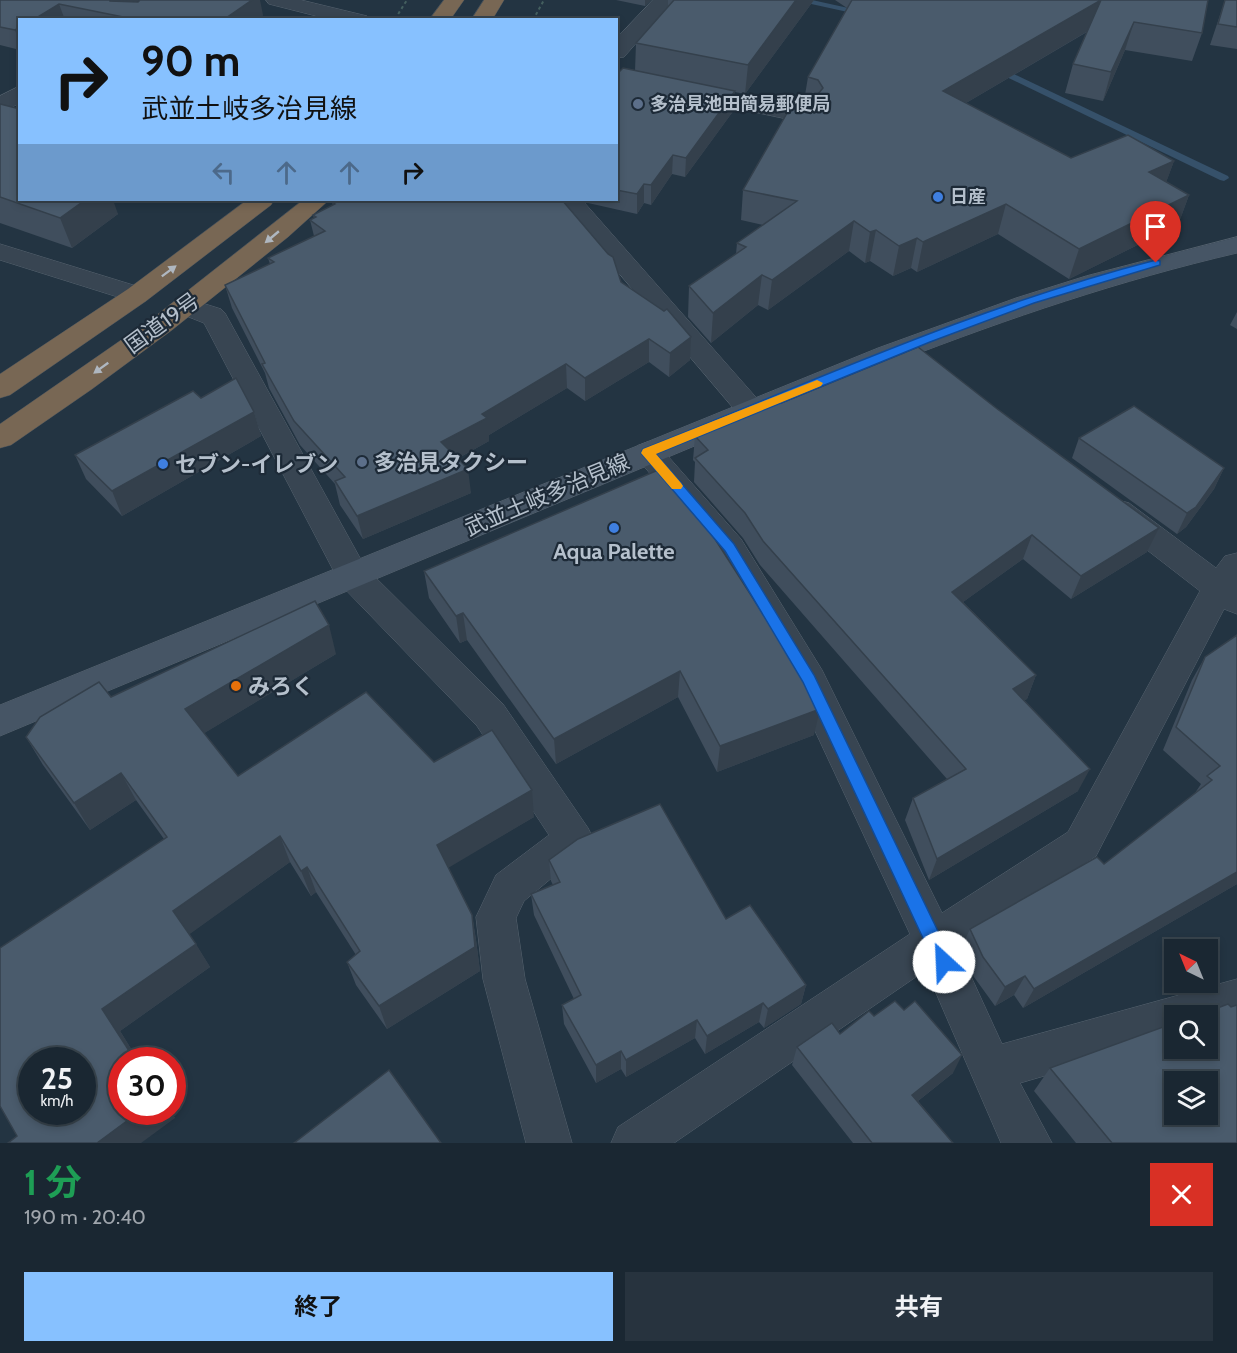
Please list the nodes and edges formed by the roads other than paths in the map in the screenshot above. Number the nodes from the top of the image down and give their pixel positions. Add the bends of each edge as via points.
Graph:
1 (276, 0) edge
2 (453, 0) edge
3 (494, 0) edge
4 (664, 0) edge
5 (352, 18) edge
6 (440, 18) edge
7 (482, 18) edge
8 (618, 50) edge
9 (618, 76) edge
10 (18, 94) edge
11 (0, 106) edge
12 (806, 116) edge
13 (261, 201) edge
14 (316, 201) edge
15 (569, 201) edge
16 (1237, 245) edge
17 (0, 252) edge
18 (137, 295) junction
19 (186, 306) junction
20 (905, 348) junction
21 (931, 369) edge
22 (0, 388) edge
23 (751, 410) junction
24 (0, 438) edge
25 (648, 453) junction
26 (1094, 493) edge
27 (353, 576) junction
28 (1231, 585) edge
29 (0, 720) edge
30 (934, 941) junction
31 (1237, 1000) edge
32 (1218, 1005) edge
33 (1164, 1020) edge
34 (992, 1069) junction
35 (549, 1143) edge
36 (634, 1143) edge
37 (1029, 1143) edge

1 - 5 street
2 - 6 highway
3 - 7 highway
4 - 8 street
9 - 12 street
10 - 11 street
18 -> 13 highway, 国道19号
14 -> 19 highway, 国道19号
15 - 23 street
16 - 20 main road, 武並土岐多治見線 via 1094,280
17 - 18 street
18 - 22 highway, 国道19号
19 -> 24 highway, 国道19号
19 - 27 street via 215,319
20 - 21 street
20 - 23 main road, 武並土岐多治見線
23 - 25 main road, 武並土岐多治見線
25 - 27 main road, 武並土岐多治見線
25 - 30 street via 730,548 809,680
26 - 28 street via 1206,575
27 - 29 main road, 武並土岐多治見線
27 - 35 street via 490,715 573,840 510,888 496,917 504,980
28 - 30 street via 1082,844
30 - 34 street
30 - 36 street
31 - 32 street
33 - 34 street
34 - 37 street via 1016,1125

